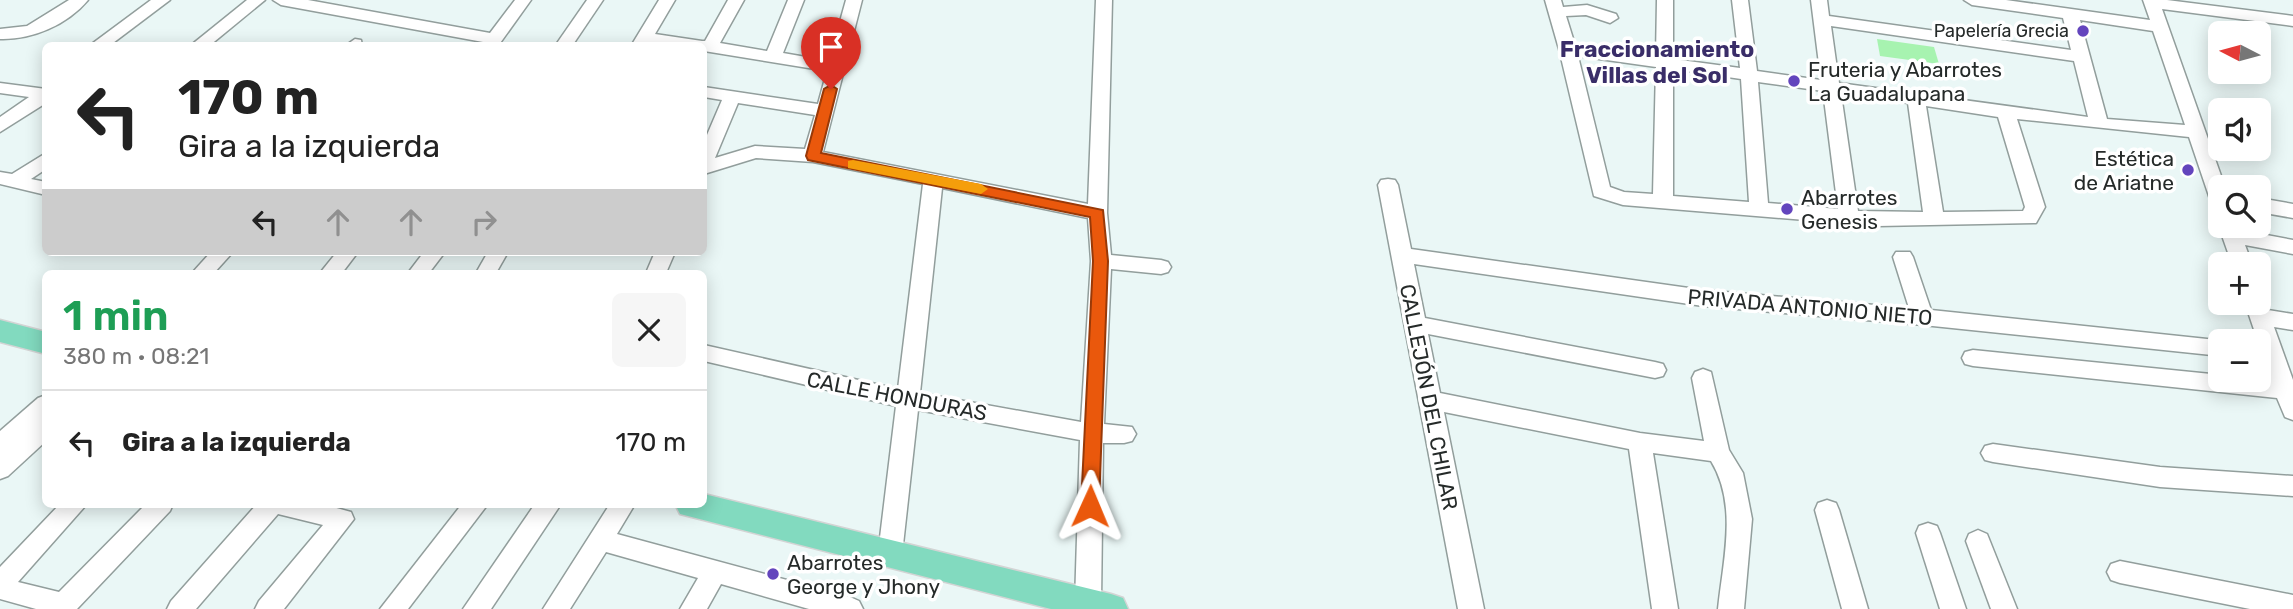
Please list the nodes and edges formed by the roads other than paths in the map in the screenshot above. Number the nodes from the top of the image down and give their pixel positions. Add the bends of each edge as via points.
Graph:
1 (80, 0) edge
2 (162, 0) edge
3 (178, 0) edge
4 (257, 0) edge
5 (281, 0) edge
6 (523, 0) edge
7 (595, 0) edge
8 (667, 0) edge
9 (736, 0) edge
10 (796, 0) edge
11 (854, 0) edge
12 (1104, 0) edge
13 (1665, 0) edge
14 (1740, 0) edge
15 (1819, 0) edge
16 (1972, 0) edge
17 (2263, 0) edge
18 (2152, 1) edge
19 (1588, 5) edge
20 (1555, 6) edge
21 (2070, 13) junction
22 (1610, 18) dead end
23 (2273, 18) junction
24 (1822, 20) junction
25 (2293, 21) edge
26 (2161, 27) junction
27 (0, 34) edge
28 (642, 41) edge
29 (103, 42) edge
30 (120, 42) edge
31 (204, 42) edge
32 (491, 42) edge
33 (566, 42) edge
34 (707, 42) edge
35 (707, 46) edge
36 (1568, 49) junction
37 (773, 57) junction
38 (2081, 57) junction
39 (1665, 63) junction
40 (836, 67) junction
41 (1749, 75) junction
42 (0, 88) edge
43 (1833, 88) junction
44 (42, 90) edge
45 (707, 93) edge
46 (732, 97) junction
47 (1916, 99) junction
48 (825, 111) junction
49 (2006, 112) junction
50 (0, 113) edge
51 (2099, 124) junction
52 (0, 126) edge
53 (2196, 132) junction
54 (707, 155) edge
55 (813, 156) junction
56 (42, 161) edge
57 (707, 167) edge
58 (2211, 175) edge
59 (933, 179) junction
60 (7, 180) edge
61 (1388, 185) dead end
62 (42, 188) edge
63 (1663, 202) junction
64 (2271, 207) edge
65 (1759, 210) junction
66 (2293, 211) edge
67 (1097, 213) junction
68 (1849, 217) junction
69 (1934, 218) junction
70 (2258, 238) edge
71 (2293, 247) edge
72 (1401, 255) junction
73 (219, 256) edge
74 (345, 256) edge
75 (432, 256) edge
76 (1903, 257) dead end
77 (1101, 261) junction
78 (1161, 267) dead end
79 (205, 270) edge
80 (333, 270) edge
81 (420, 270) edge
82 (2271, 314) edge
83 (1923, 317) junction
84 (2293, 322) edge
85 (1415, 324) junction
86 (0, 331) edge
87 (42, 342) edge
88 (2208, 347) edge
89 (707, 354) edge
90 (1973, 358) dead end
91 (2271, 363) edge
92 (1655, 370) dead end
93 (1703, 377) dead end
94 (909, 400) junction
95 (1430, 400) junction
96 (2291, 405) edge
97 (42, 408) edge
98 (42, 429) edge
99 (1092, 432) junction
100 (1124, 434) dead end
101 (1640, 442) junction
102 (7, 447) edge
103 (1718, 452) junction
104 (1993, 453) dead end
105 (0, 469) edge
106 (2293, 486) edge
107 (71, 508) edge
108 (156, 508) edge
109 (268, 508) edge
110 (296, 508) edge
111 (473, 508) edge
112 (546, 508) edge
113 (620, 508) edge
114 (707, 508) edge
115 (1827, 510) dead end
116 (1928, 533) dead end
117 (601, 540) junction
118 (1978, 541) dead end
119 (890, 554) junction
120 (715, 572) junction
121 (2120, 572) dead end
122 (0, 586) edge
123 (814, 604) edge
124 (1100, 606) edge
125 (2293, 606) edge
126 (180, 609) edge
127 (268, 609) edge
128 (393, 609) edge
129 (476, 609) edge
130 (556, 609) edge
131 (693, 609) edge
132 (850, 609) edge
133 (1472, 609) edge
134 (1665, 609) edge
135 (1731, 609) edge
136 (1855, 609) edge
137 (1953, 609) edge
138 (2004, 609) edge

1 - 27 street via 36,30
2 - 29 street
3 - 30 street
4 - 31 street
5 - 32 street
6 - 32 street
7 - 33 street
8 - 28 street
9 - 34 street
10 - 37 street
11 - 40 street
12 - 67 street
13 - 39 street
14 - 41 street
15 - 24 street
16 - 21 street
17 - 23 street
18 - 23 street
18 - 26 street
19 - 20 street
19 - 22 street
20 - 36 street
21 - 26 street
21 - 38 street
23 - 25 street
24 - 38 street
24 - 43 street
26 - 53 street
35 - 37 street
36 - 39 street
36 - 63 street via 1601,191
37 - 40 street
38 - 51 street
39 - 41 street
39 - 63 street
40 - 48 street
41 - 43 street
41 - 65 street
42 - 44 street
43 - 47 street
43 - 68 street
44 - 50 street
44 - 52 street
45 - 46 street
46 - 48 street
46 - 54 street
47 - 49 street
47 - 69 street
48 - 55 street
49 - 51 street
49 - 69 street via 2035,206 2029,218
51 - 53 street
53 - 58 street
55 - 57 street via 754,152
55 - 59 street
56 - 60 street
59 - 67 street
59 - 94 street
60 - 62 street
61 - 72 street, CALLEJÓN DEL CHILAR
63 - 65 street
64 - 66 street
65 - 68 street
67 - 77 street
68 - 69 street
70 - 71 street
72 - 83 street, PRIVADA ANTONIO NIETO via 1703,298
72 - 85 street, CALLEJÓN DEL CHILAR
73 - 79 street
74 - 80 street
75 - 81 street
76 - 83 street
77 - 78 street
77 - 99 street
82 - 84 street
83 - 88 street, PRIVADA ANTONIO NIETO
85 - 92 street
85 - 95 street, CALLEJÓN DEL CHILAR
86 - 87 main road
89 - 94 street, CALLE HONDURAS
90 - 96 street
91 - 96 street
93 - 103 street
94 - 99 street, CALLE HONDURAS
94 - 119 street
95 - 101 street
95 - 133 street, CALLEJÓN DEL CHILAR
97 - 102 street
98 - 102 street
99 - 100 street, CALLE HONDURAS
99 - 124 street
101 - 103 street
101 - 134 street
102 - 105 street
103 - 135 street via 1731,473 1740,519
104 - 106 street via 2160,477
107 - 122 street
108 - 122 street via 64,605
109 - 126 street
110 - 127 street via 342,519
111 - 128 street
112 - 129 street
113 - 117 street
114 - 119 main road
115 - 136 street
116 - 137 street
117 - 120 street
117 - 130 street
118 - 138 street
119 - 124 main road
120 - 123 street
120 - 131 street
121 - 125 street
123 - 132 street

